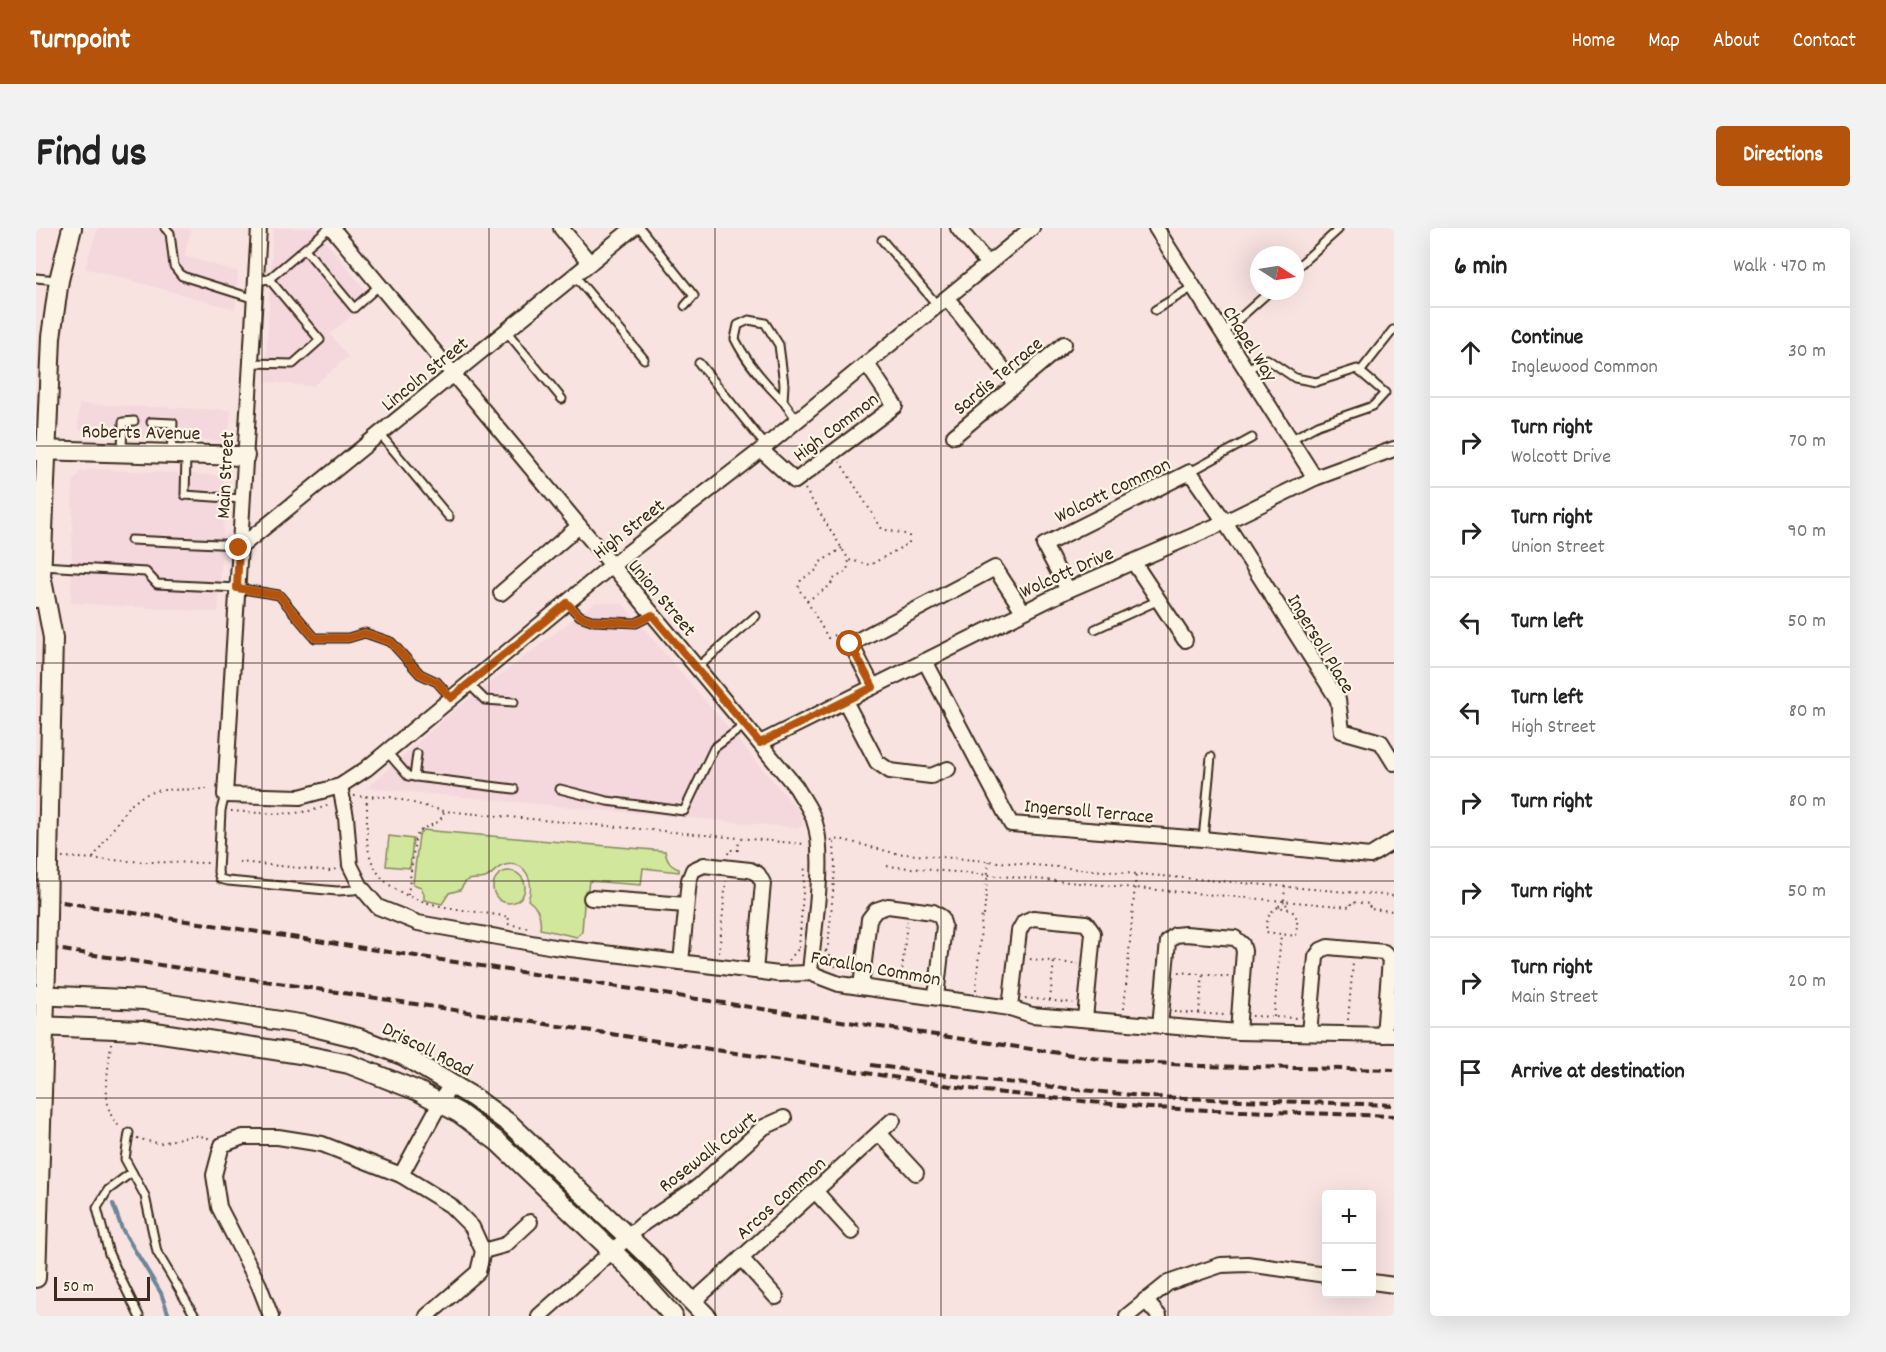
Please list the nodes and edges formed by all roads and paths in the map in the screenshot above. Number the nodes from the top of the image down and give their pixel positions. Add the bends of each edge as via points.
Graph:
1 (72, 228) edge
2 (165, 228) edge
3 (259, 228) edge
4 (330, 228) edge
5 (561, 228) edge
6 (633, 228) edge
7 (640, 228) edge
8 (958, 228) edge
9 (1031, 228) edge
10 (1156, 228) edge
11 (1336, 228) edge
12 (882, 240) dead end
13 (305, 249) junction
14 (1304, 260) edge
15 (590, 263) junction
16 (988, 264) junction
17 (575, 276) junction
18 (36, 278) edge
19 (59, 280) junction
20 (262, 280) junction
21 (380, 285) junction
22 (1193, 287) junction
23 (255, 299) junction
24 (1260, 300) edge
25 (942, 302) junction
26 (685, 306) dead end
27 (1155, 310) dead end
28 (1393, 330) edge
29 (507, 332) junction
30 (1222, 334) junction
31 (1064, 344) dead end
32 (644, 359) dead end
33 (250, 363) junction
34 (699, 363) dead end
35 (867, 364) junction
36 (1245, 370) junction
37 (1360, 372) junction
38 (454, 374) junction
39 (1016, 385) junction
40 (562, 399) dead end
41 (783, 401) junction
42 (797, 420) junction
43 (134, 422) dead end
44 (151, 422) dead end
45 (380, 434) junction
46 (954, 436) dead end
47 (1252, 438) dead end
48 (1290, 440) junction
49 (763, 448) junction
50 (1394, 449) edge
51 (41, 450) edge
52 (834, 452) junction
53 (122, 453) junction
54 (179, 454) junction
55 (244, 456) junction
56 (1190, 472) junction
57 (798, 478) junction
58 (1315, 478) junction
59 (242, 499) junction
60 (449, 517) dead end
61 (1225, 522) junction
62 (579, 526) junction
63 (131, 540) dead end
64 (240, 546) junction
65 (842, 548) junction
66 (849, 560) junction
67 (1134, 562) junction
68 (611, 566) junction
69 (42, 572) junction
70 (237, 588) junction
71 (1068, 590) junction
72 (501, 593) dead end
73 (36, 598) edge
74 (1159, 600) junction
75 (807, 601) junction
76 (567, 603) junction
77 (1023, 611) junction
78 (652, 615) junction
79 (756, 616) dead end
80 (1095, 629) dead end
81 (1185, 640) dead end
82 (850, 644) junction
83 (925, 661) junction
84 (697, 668) junction
85 (469, 684) junction
86 (873, 687) junction
87 (451, 698) junction
88 (845, 701) junction
89 (514, 702) dead end
90 (745, 725) junction
91 (760, 743) junction
92 (387, 752) junction
93 (417, 754) dead end
94 (1211, 757) dead end
95 (1394, 763) edge
96 (948, 769) dead end
97 (414, 777) junction
98 (340, 786) junction
99 (514, 789) dead end
100 (560, 789) dead end
101 (225, 795) junction
102 (366, 796) dead end
103 (444, 811) dead end
104 (1203, 839) junction
105 (739, 840) dead end
106 (1394, 841) edge
107 (806, 855) dead end
108 (57, 856) dead end
109 (92, 859) junction
110 (989, 861) dead end
111 (239, 862) dead end
112 (218, 864) junction
113 (343, 866) dead end
114 (887, 867) dead end
115 (727, 868) junction
116 (1136, 873) dead end
117 (988, 875) junction
118 (1285, 886) dead end
119 (361, 887) junction
120 (1135, 888) junction
121 (408, 896) junction
122 (591, 898) dead end
123 (1284, 901) junction
124 (686, 905) junction
125 (1278, 907) junction
126 (909, 909) junction
127 (1289, 909) junction
128 (1394, 911) edge
129 (1281, 934) junction
130 (505, 938) junction
131 (799, 948) dead end
132 (1355, 949) junction
133 (719, 953) dead end
134 (1016, 957) junction
135 (1054, 961) junction
136 (681, 962) junction
137 (1090, 965) junction
138 (1166, 970) junction
139 (754, 971) junction
140 (810, 973) junction
141 (1203, 974) junction
142 (1242, 978) junction
143 (902, 981) dead end
144 (861, 987) junction
145 (976, 992) dead end
146 (40, 995) edge
147 (936, 997) junction
148 (1050, 1001) dead end
149 (1011, 1008) junction
150 (1124, 1009) dead end
151 (1199, 1014) dead end
152 (1274, 1017) dead end
153 (1085, 1020) junction
154 (1348, 1020) dead end
155 (40, 1026) edge
156 (1160, 1026) junction
157 (113, 1028) junction
158 (1238, 1032) junction
159 (1309, 1033) junction
160 (1389, 1035) edge
161 (451, 1083) junction
162 (441, 1102) junction
163 (784, 1118) dead end
164 (893, 1120) dead end
165 (879, 1132) junction
166 (129, 1133) junction
167 (222, 1145) junction
168 (132, 1172) junction
169 (916, 1173) dead end
170 (401, 1175) junction
171 (815, 1191) junction
172 (530, 1222) dead end
173 (852, 1232) dead end
174 (627, 1237) junction
175 (483, 1251) junction
176 (612, 1251) junction
177 (741, 1258) junction
178 (1322, 1274) edge
179 (36, 1278) edge
180 (1376, 1283) edge
181 (1394, 1286) edge
182 (776, 1298) dead end
183 (1145, 1300) junction
184 (693, 1302) junction
185 (139, 1316) edge
186 (195, 1316) edge
187 (271, 1316) edge
188 (427, 1316) edge
189 (539, 1316) edge
190 (673, 1316) edge
191 (706, 1316) edge
192 (1127, 1316) edge
193 (1159, 1316) edge

1 - 19 street
2 - 23 lane via 170,233 174,266 182,276
3 - 20 street, Main Street
4 - 13 lane
4 - 21 street, Union Street
5 - 15 street
6 - 15 street, Lincoln Street
7 - 26 lane via 694,296
8 - 16 street
9 - 16 street, High Street
10 - 22 street, Chapel Way
11 - 14 lane
12 - 25 lane
13 - 20 lane
13 - 21 lane via 354,308
15 - 17 street, Lincoln Street
16 - 25 street, High Street
17 - 29 street, Lincoln Street
17 - 32 lane
18 - 19 lane
19 - 51 street
20 - 23 street, Main Street
20 - 33 lane via 320,340 293,364
21 - 38 street, Union Street
22 - 27 lane
22 - 30 street, Chapel Way
23 - 33 street, Main Street
24 - 30 lane
25 - 35 street, High Street
25 - 39 street
28 - 37 lane
29 - 38 street, Lincoln Street
29 - 40 lane
30 - 36 street, Chapel Way
31 - 39 street, Sardis Terrace
33 - 55 street, Main Street
34 - 49 lane
35 - 42 street, High Street
35 - 52 street, High Common via 895,406
36 - 37 lane via 1268,359 1295,378 1316,382 1357,369
36 - 48 street, Chapel Way
37 - 48 lane via 1385,393 1373,406 1318,425
38 - 45 street, Lincoln Street
38 - 62 street, Union Street
39 - 46 street, Sardis Terrace
41 - 41 lane via 779,345 765,323 749,320 738,325 735,339 742,354
41 - 42 lane
42 - 49 street, High Street
43 - 53 lane via 123,422
44 - 54 lane via 172,423
45 - 60 lane
45 - 64 street, Lincoln Street
47 - 56 lane
48 - 58 street, Chapel Way
49 - 57 street, High Common via 795,481
49 - 68 street, High Street
50 - 58 street, Wolcott Drive
51 - 53 street, Roberts Avenue
51 - 69 street
52 - 57 street, High Common
52 - 66 path via 882,529 909,535 909,543 870,566
53 - 54 street, Roberts Avenue
54 - 55 street, Roberts Avenue
54 - 59 lane via 184,495
55 - 59 street, Main Street
56 - 61 street, Wolcott Common
56 - 71 street, Wolcott Common via 1044,545
57 - 65 path
58 - 61 street, Wolcott Drive
59 - 64 street, Main Street
61 - 67 street, Wolcott Drive
61 - 95 street, Ingersoll Place via 1338,700 1342,731 1382,742
62 - 68 street, Union Street
62 - 72 street
63 - 64 lane
64 - 70 street, Main Street
65 - 66 path
65 - 75 path via 801,580 798,588
66 - 75 path via 847,571
67 - 71 street, Wolcott Drive
67 - 74 street
68 - 76 street, High Street
68 - 78 street, Union Street
69 - 70 lane via 146,572 157,584
69 - 73 street
69 - 146 street, bridge via 53,638 46,970
70 - 87 lane via 279,595 315,638 348,638 365,633 391,642 420,674 437,682
70 - 101 street, Main Street
71 - 77 street, Wolcott Drive
74 - 80 lane
74 - 81 street
75 - 82 path via 828,638 838,633
76 - 78 lane via 580,616 594,621 636,623
76 - 85 street, High Street
77 - 82 street via 995,568
77 - 83 street, Wolcott Drive
78 - 84 street, Union Street
79 - 84 lane
82 - 86 street
83 - 86 street, Wolcott Drive
83 - 104 street, Ingersoll Terrace via 1011,824
84 - 90 street, Union Street
85 - 87 street, High Street
85 - 89 lane via 485,700
86 - 88 street, Wolcott Drive
87 - 92 street, High Street
88 - 91 street, Wolcott Drive
88 - 96 street via 877,762 890,771 931,776
90 - 91 street, Union Street
90 - 100 lane via 714,748 684,811 607,801
91 - 140 street, Union Street via 796,787 814,819 819,870
92 - 97 lane via 408,776
92 - 98 street, High Street
93 - 97 lane
94 - 104 lane
97 - 99 lane
98 - 101 street, High Street via 300,797
98 - 119 street, Farallon Common via 350,865
101 - 109 path via 209,788 160,790 144,795 128,807
101 - 112 lane
102 - 121 path via 370,858 384,881
103 - 121 path via 436,825 418,831
104 - 106 street, Ingersoll Terrace via 1370,856
105 - 115 path via 738,850 729,850
107 - 131 path
108 - 109 path
109 - 112 path
110 - 117 path
111 - 113 path via 331,871
112 - 119 lane via 220,879 228,881 338,891
114 - 117 path
115 - 124 street via 704,865 693,870
115 - 133 path
115 - 139 street via 750,870 763,883
116 - 120 path
117 - 120 path
117 - 145 path
118 - 123 path
119 - 130 street, Farallon Common via 378,907 418,923
120 - 123 path
120 - 150 path
121 - 130 path via 509,917
122 - 124 street
123 - 125 path
123 - 127 path
123 - 128 path via 1351,907 1351,902 1370,904 1369,909
124 - 136 street
125 - 127 path
125 - 129 path via 1268,917 1266,932
126 - 143 path
126 - 144 street via 888,906 876,910 868,919
126 - 147 street via 933,912 941,917 944,926
127 - 129 path via 1298,919 1296,936
129 - 152 path
130 - 136 street, Farallon Common
132 - 154 path
132 - 159 street via 1328,947 1316,957
132 - 160 street via 1384,952 1390,959
134 - 135 path
134 - 137 street via 1024,921 1033,918 1086,923 1093,933
134 - 149 street
135 - 137 path
135 - 148 path
136 - 139 street, Farallon Common
137 - 153 street
138 - 141 path
138 - 142 street via 1168,941 1175,935 1235,938 1244,951
138 - 156 street
139 - 140 street, Farallon Common
140 - 144 street, Farallon Common
141 - 142 path
141 - 151 path
142 - 158 street
144 - 147 street, Farallon Common
146 - 155 street
146 - 161 street, Driscoll Road via 144,1000 306,1025 382,1046
147 - 149 street, Farallon Common
149 - 153 street, Farallon Common via 1032,1015
153 - 156 street, Farallon Common
155 - 157 street
155 - 179 street
156 - 158 street, Farallon Common
157 - 162 street via 348,1064
157 - 166 path via 108,1108 116,1124
158 - 159 street, Farallon Common
159 - 160 street, Farallon Common
161 - 162 street
161 - 174 street, Driscoll Road via 510,1124
162 - 170 street
162 - 176 street via 498,1142
163 - 174 street, Rosewalk Court via 764,1127 699,1186
164 - 165 street, Arcos Common
165 - 169 street
165 - 171 street, Arcos Common
166 - 167 path via 159,1143 187,1135 204,1136
166 - 168 lane via 125,1159
167 - 170 street via 243,1137 279,1137 322,1144
167 - 187 street via 214,1175 219,1207
168 - 185 lane via 108,1190 97,1208 109,1254
168 - 186 lane via 145,1196 157,1252
170 - 175 street via 450,1204 472,1227
171 - 173 street
171 - 177 street, Arcos Common
172 - 175 street via 505,1245
174 - 176 street, Rosewalk Court
174 - 184 street, Driscoll Road
175 - 188 street via 478,1272
176 - 189 street, Rosewalk Court
176 - 190 street
177 - 182 street
177 - 184 street, Arcos Common
178 - 183 street via 1247,1264 1221,1265 1168,1283
180 - 181 street
183 - 192 street
183 - 193 street
184 - 191 street, Driscoll Road

